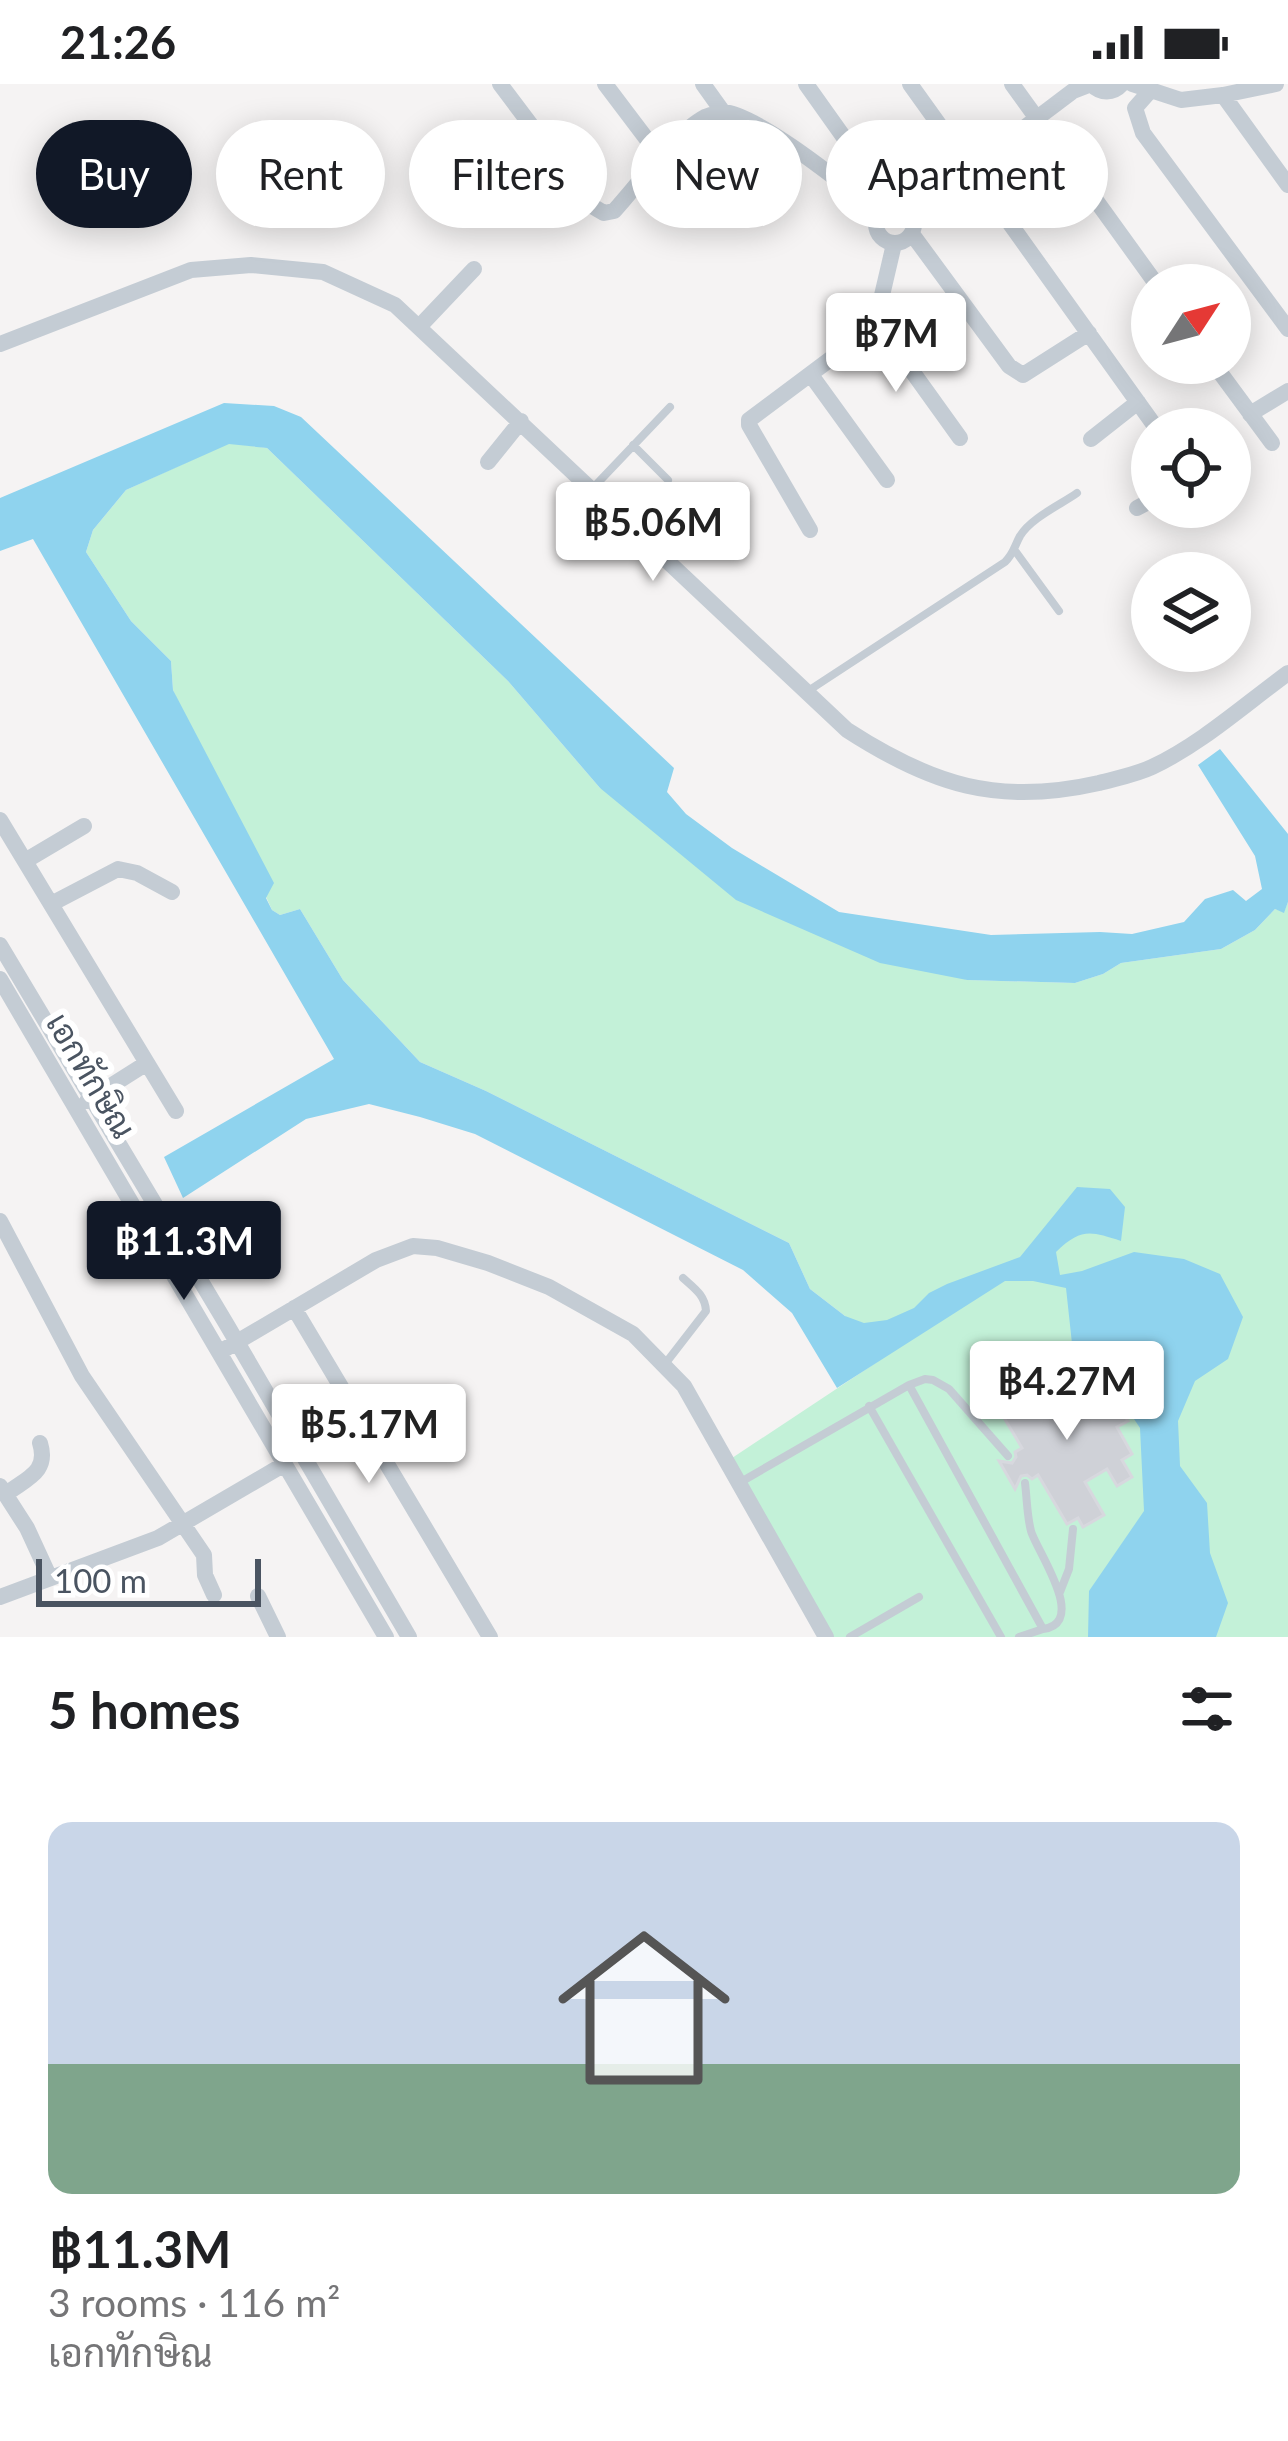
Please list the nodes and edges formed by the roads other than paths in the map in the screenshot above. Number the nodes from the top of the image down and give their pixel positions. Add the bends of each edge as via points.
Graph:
1 (500, 84) edge
2 (605, 84) edge
3 (703, 84) edge
4 (806, 84) edge
5 (910, 84) edge
6 (1012, 84) edge
7 (1091, 84) edge
8 (1122, 84) edge
9 (1276, 84) edge
10 (1142, 87) edge
11 (1223, 95) junction
12 (724, 112) junction
13 (1037, 118) junction
14 (633, 120) edge
15 (701, 120) edge
16 (829, 120) edge
17 (936, 120) edge
18 (1034, 120) edge
19 (826, 169) edge
20 (1288, 185) edge
21 (631, 192) edge
22 (876, 228) edge
23 (913, 228) edge
24 (1013, 228) edge
25 (912, 234) junction
26 (894, 244) junction
27 (1142, 264) edge
28 (474, 269) dead end
29 (876, 321) junction
30 (419, 326) junction
31 (1288, 328) edge
32 (1089, 333) junction
33 (0, 344) edge
34 (811, 375) junction
35 (1288, 391) edge
36 (1138, 402) junction
37 (670, 407) dead end
38 (1142, 408) edge
39 (1251, 413) edge
40 (1251, 415) edge
41 (521, 421) junction
42 (959, 438) dead end
43 (1090, 439) dead end
44 (1273, 443) dead end
45 (633, 445) junction
46 (488, 462) dead end
47 (668, 480) dead end
48 (887, 480) dead end
49 (590, 491) junction
50 (1077, 493) dead end
51 (810, 530) dead end
52 (1016, 552) junction
53 (1059, 611) dead end
54 (1288, 673) edge
55 (807, 692) junction
56 (0, 820) edge
57 (84, 826) dead end
58 (25, 861) junction
59 (172, 892) dead end
60 (51, 904) junction
61 (0, 945) edge
62 (0, 980) edge
63 (147, 1063) junction
64 (84, 1103) junction
65 (176, 1111) dead end
66 (0, 1221) edge
67 (683, 1278) dead end
68 (294, 1308) junction
69 (237, 1342) junction
70 (220, 1352) junction
71 (665, 1364) junction
72 (909, 1385) junction
73 (869, 1406) junction
74 (40, 1443) dead end
75 (1008, 1456) dead end
76 (283, 1465) junction
77 (1024, 1483) dead end
78 (737, 1484) junction
79 (3, 1490) edge
80 (184, 1524) junction
81 (1073, 1529) dead end
82 (50, 1578) junction
83 (1060, 1593) junction
84 (214, 1595) dead end
85 (258, 1595) dead end
86 (0, 1597) edge
87 (919, 1597) dead end
88 (1043, 1629) junction
89 (278, 1637) edge
90 (386, 1637) edge
91 (409, 1637) edge
92 (490, 1637) edge
93 (826, 1637) edge
94 (850, 1637) edge
95 (1001, 1637) edge
96 (1018, 1637) edge

1 - 21 street via 592,206 614,211
2 - 14 street
3 - 12 street
4 - 16 street
5 - 17 street
6 - 13 street
7 - 8 street via 1109,92
7 - 13 street
9 - 11 street
10 - 11 street via 1181,100
10 - 31 street via 1136,109 1143,133
11 - 20 street
12 - 15 street
12 - 19 street
13 - 18 street
13 - 27 street
22 - 26 street
23 - 25 street
24 - 32 street
25 - 26 street
25 - 32 street via 1016,373 1038,368
26 - 29 street
28 - 30 street
29 - 34 street
29 - 42 street
30 - 33 street via 395,305 323,272 251,265 191,270
30 - 41 street
32 - 36 street
34 - 48 street
34 - 51 street via 749,425
35 - 39 street
36 - 38 street
36 - 43 street
37 - 45 lane
40 - 44 street
41 - 46 street
41 - 49 street
45 - 47 lane
45 - 49 lane
49 - 55 street
50 - 52 lane via 1030,525
52 - 53 lane
52 - 55 lane
54 - 55 street via 1150,768 1045,793 978,789 922,772 847,730
56 - 58 street
57 - 58 street
58 - 60 street
59 - 60 street via 118,869
60 - 63 street
61 - 64 street
62 - 64 street, เอกทักษิณ
63 - 64 street
63 - 65 street
64 - 69 street
64 - 70 street, เอกทักษิณ
66 - 80 street via 82,1376
67 - 71 lane via 706,1311
68 - 69 street
68 - 71 street via 390,1253 437,1248 549,1287 633,1334
68 - 92 street
69 - 70 street
69 - 91 street
70 - 76 street, เอกทักษิณ
71 - 78 street via 702,1414
72 - 73 lane
72 - 75 lane via 941,1382
72 - 88 lane
73 - 78 lane
73 - 95 lane
74 - 79 street via 41,1468
76 - 80 street
76 - 90 street, เอกทักษิณ
77 - 83 lane via 1031,1534
78 - 93 street
79 - 82 street
80 - 82 street
80 - 84 street via 204,1555
81 - 83 lane
82 - 86 street
83 - 88 lane via 1056,1623
85 - 89 street
87 - 94 lane
88 - 96 lane

